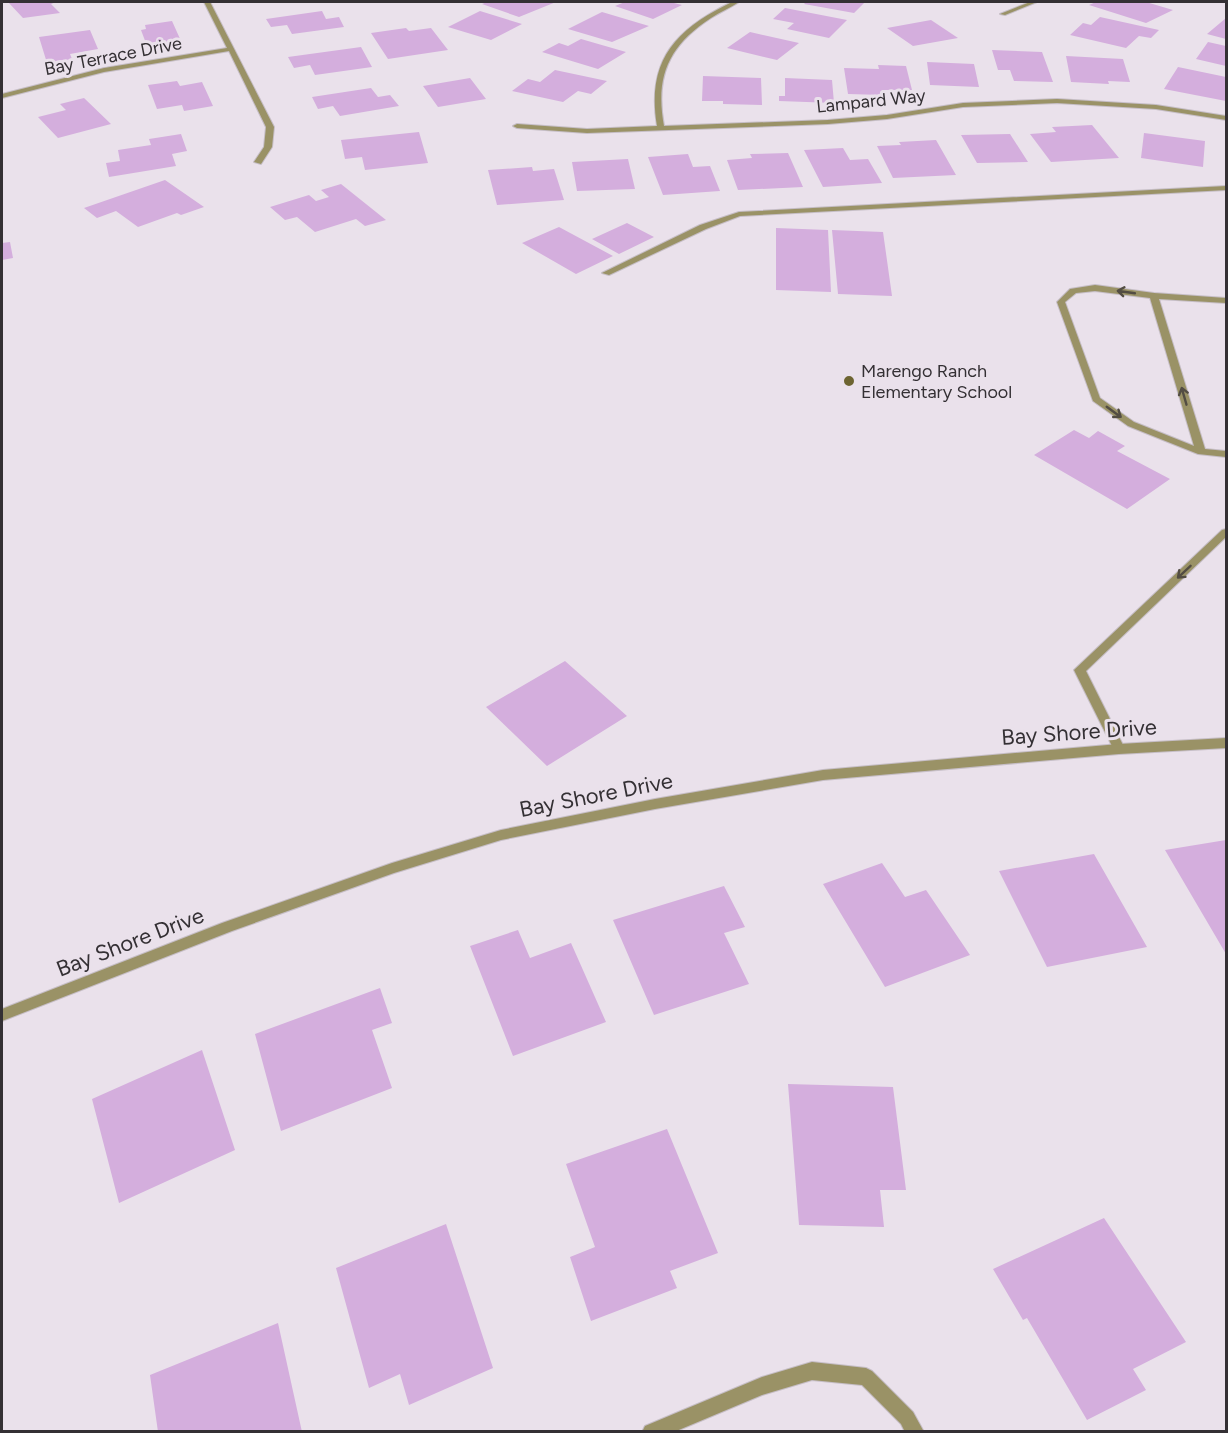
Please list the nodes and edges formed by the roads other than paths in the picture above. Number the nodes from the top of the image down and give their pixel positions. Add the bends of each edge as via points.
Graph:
1 (207, 2) edge
2 (736, 2) edge
3 (1034, 2) edge
4 (1003, 14) dead end
5 (231, 49) junction
6 (2, 96) edge
7 (1227, 118) edge
8 (517, 126) dead end
9 (661, 129) junction
10 (258, 162) dead end
11 (1227, 188) edge
12 (606, 273) dead end
13 (1154, 296) junction
14 (1227, 300) edge
15 (1200, 452) junction
16 (1227, 454) edge
17 (1227, 532) edge
18 (1227, 743) edge
19 (1119, 749) junction
20 (2, 1015) edge
21 (651, 1431) edge
22 (915, 1431) edge

1 - 5 street
2 - 9 street via 698,23 667,57 657,92
3 - 4 street
5 - 6 street, Bay Terrace Drive via 104,70
5 - 10 street via 270,127 267,147
7 - 9 street, Lampard Way via 1113,103 1020,102 839,121
8 - 9 street, Lampard Way via 587,131
11 - 12 street via 739,214
13 - 14 street
15 -> 13 street
13 -> 15 street via 1095,288 1073,291 1061,302 1096,399 1131,424
15 - 16 street
17 -> 19 street via 1080,670
18 - 19 street, Bay Shore Drive
19 - 20 street, Bay Shore Drive via 823,775 501,835 392,868 227,927
21 - 22 street via 762,1386 812,1371 866,1377

